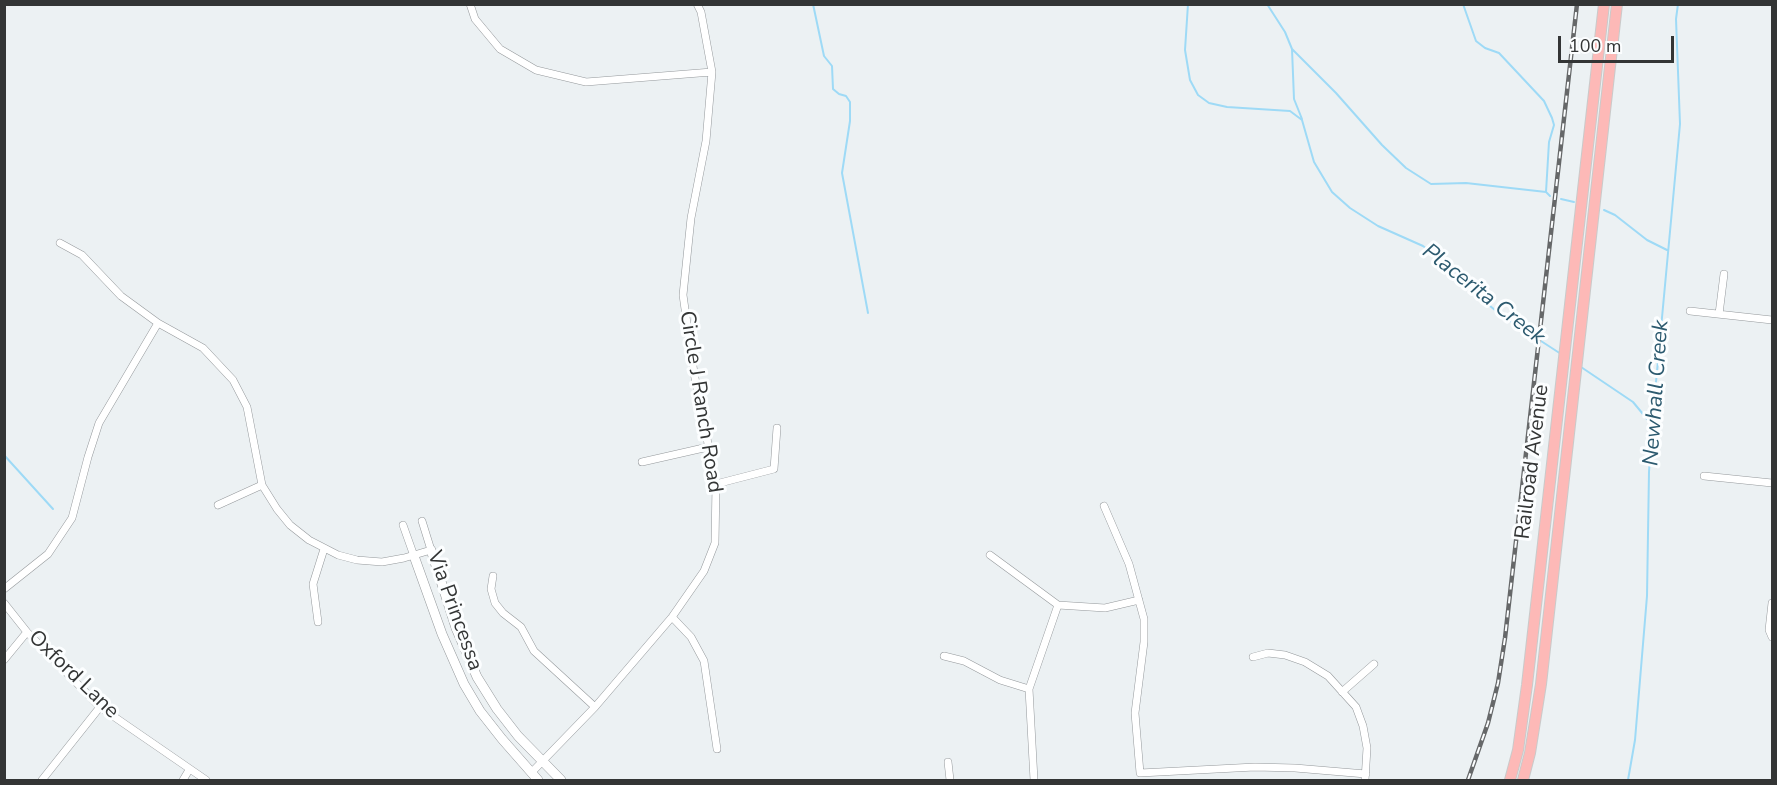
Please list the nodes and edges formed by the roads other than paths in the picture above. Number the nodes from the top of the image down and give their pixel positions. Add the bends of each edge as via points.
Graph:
1 (470, 4) edge
2 (697, 4) edge
3 (1604, 4) edge
4 (1617, 4) edge
5 (1601, 28) junction
6 (712, 72) junction
7 (1608, 86) junction
8 (60, 243) dead end
9 (1724, 274) dead end
10 (1690, 311) dead end
11 (1719, 314) junction
12 (1773, 320) edge
13 (158, 322) junction
14 (777, 428) dead end
15 (708, 447) junction
16 (642, 462) dead end
17 (1704, 476) dead end
18 (1773, 483) edge
19 (716, 484) junction
20 (262, 485) junction
21 (218, 505) dead end
22 (1104, 506) dead end
23 (422, 521) dead end
24 (403, 525) dead end
25 (324, 549) junction
26 (431, 550) junction
27 (990, 555) dead end
28 (414, 556) junction
29 (493, 576) dead end
30 (4, 589) edge
31 (1139, 600) junction
32 (4, 603) edge
33 (1773, 603) edge
34 (1058, 605) junction
35 (672, 617) junction
36 (318, 622) dead end
37 (27, 632) junction
38 (1772, 637) edge
39 (944, 656) dead end
40 (1253, 657) dead end
41 (4, 660) edge
42 (1374, 664) dead end
43 (1029, 689) junction
44 (1342, 692) junction
45 (100, 707) junction
46 (594, 707) junction
47 (717, 749) dead end
48 (542, 762) junction
49 (948, 762) dead end
50 (189, 770) junction
51 (531, 773) junction
52 (1366, 777) edge
53 (42, 780) edge
54 (183, 780) edge
55 (206, 780) edge
56 (538, 780) edge
57 (561, 780) edge
58 (950, 780) edge
59 (1034, 780) edge
60 (1510, 780) edge
61 (1523, 780) edge

1 - 6 street via 475,20 500,49 536,70 586,82
2 - 6 street, Circle J Ranch Road
3 - 5 main road, Railroad Avenue
4 - 7 main road, Railroad Avenue
5 - 7 main road via 1606,34 1603,78
5 - 60 main road, Railroad Avenue via 1526,696
6 - 15 street, Circle J Ranch Road via 683,295
7 - 61 main road, Railroad Avenue via 1541,684
8 - 13 street via 82,255 121,296
9 - 11 street
10 - 11 street
11 - 12 street
13 - 20 street via 203,348 233,380 247,407
13 - 30 street via 99,423 72,518 48,554
14 - 19 street via 774,469
15 - 16 street
15 - 19 street, Circle J Ranch Road
17 - 18 street
19 - 35 street, Circle J Ranch Road via 715,543 704,571
20 - 21 street
20 - 25 street via 290,525
22 - 31 street via 1129,564
23 - 26 street, Via Princessa
24 - 28 street, Via Princessa
25 - 28 street via 357,560 382,562
25 - 36 street via 313,584
26 - 28 street
26 - 48 street, Via Princessa via 456,628 477,677 497,709
27 - 34 street
28 - 51 street, Via Princessa via 441,634 464,684 480,711
29 - 46 street via 495,603 521,627 534,651
31 - 34 street via 1104,608
31 - 52 street via 1144,619 1135,713 1140,773 1255,767
32 - 37 street, Oxford Lane
33 - 38 street via 1769,630
34 - 43 street
35 - 46 street, Circle J Ranch Road
35 - 47 street via 691,637 704,662
37 - 41 street
37 - 45 street, Oxford Lane
39 - 43 street
40 - 44 street via 1268,653 1305,662 1328,676
42 - 44 street
43 - 59 street
44 - 52 street via 1356,707 1363,726
45 - 50 street, Oxford Lane
45 - 53 street
46 - 48 street, Circle J Ranch Road
48 - 51 street, Circle J Ranch Road
48 - 57 street, Via Princessa
49 - 58 street
50 - 54 street
50 - 55 street, Oxford Lane
51 - 56 street, Via Princessa

